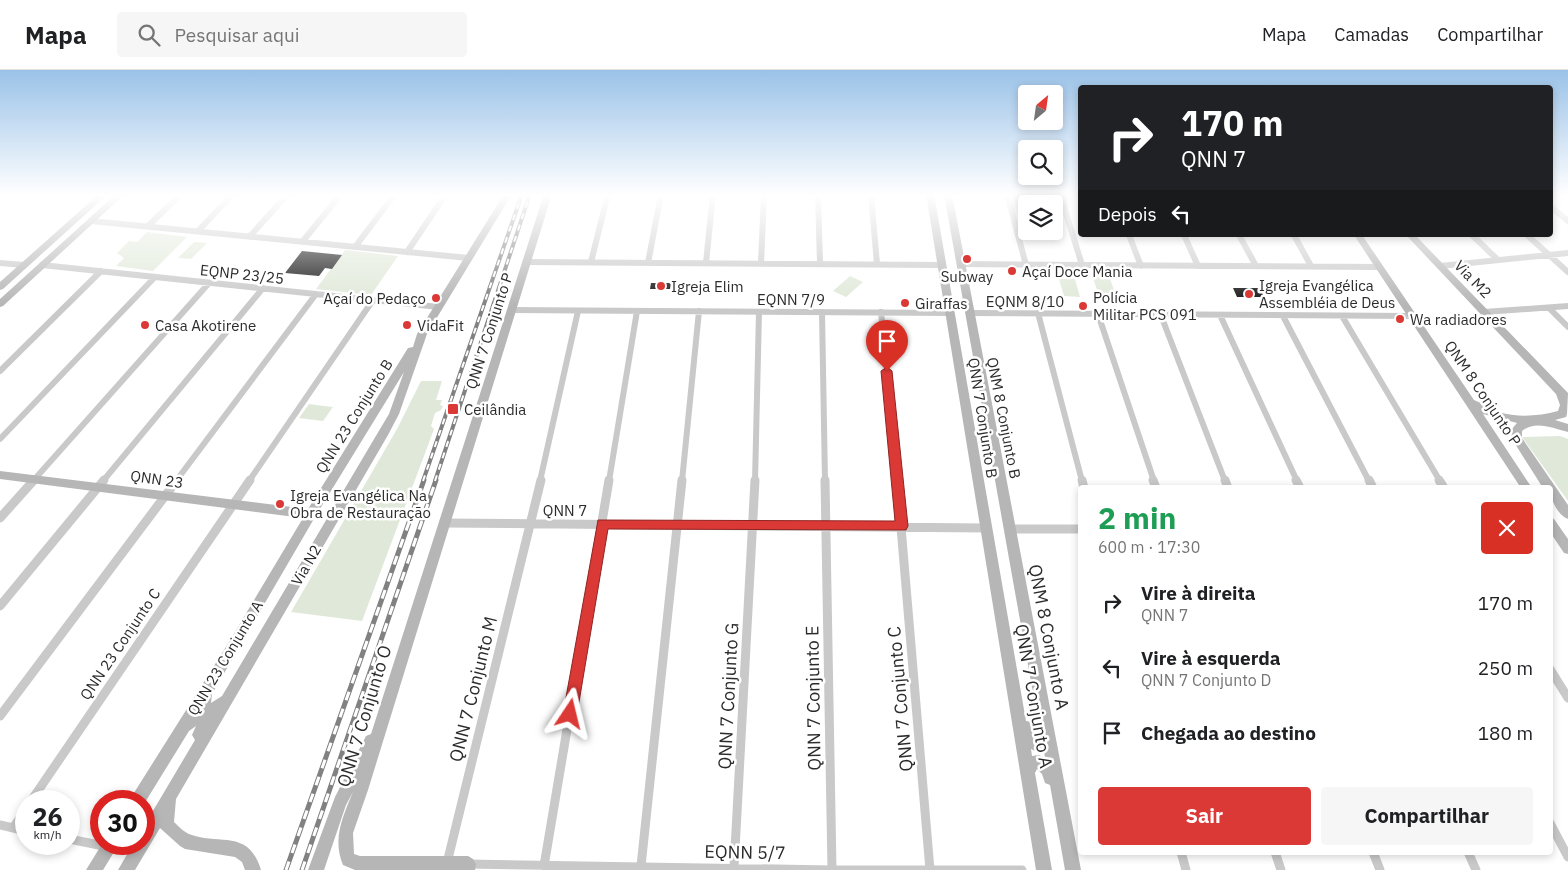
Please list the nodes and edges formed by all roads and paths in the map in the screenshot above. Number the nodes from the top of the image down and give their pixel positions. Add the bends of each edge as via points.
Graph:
1 (62, 231) edge
2 (79, 231) edge
3 (201, 231) edge
4 (254, 231) edge
5 (311, 231) edge
6 (367, 231) edge
7 (421, 231) edge
8 (485, 231) edge
9 (536, 231) edge
10 (599, 231) edge
11 (654, 231) edge
12 (709, 231) edge
13 (762, 231) edge
14 (819, 231) edge
15 (874, 231) edge
16 (937, 231) edge
17 (949, 231) edge
18 (954, 231) edge
19 (1017, 231) edge
20 (1072, 231) edge
21 (250, 236) junction
22 (1130, 237) edge
23 (1185, 237) edge
24 (1240, 237) edge
25 (1295, 237) edge
26 (1359, 237) edge
27 (1412, 237) edge
28 (1474, 237) edge
29 (1529, 237) edge
30 (303, 241) junction
31 (355, 247) junction
32 (407, 252) junction
33 (1568, 252) edge
34 (1547, 254) junction
35 (469, 258) junction
36 (1498, 260) junction
37 (526, 262) junction
38 (592, 262) junction
39 (0, 263) edge
40 (648, 263) junction
41 (706, 263) junction
42 (761, 263) junction
43 (820, 263) junction
44 (877, 264) junction
45 (24, 265) junction
46 (42, 265) junction
47 (942, 265) junction
48 (1026, 265) junction
49 (1082, 265) junction
50 (1141, 266) junction
51 (1198, 266) junction
52 (1256, 266) junction
53 (1311, 266) junction
54 (1440, 266) junction
55 (1379, 267) junction
56 (961, 268) junction
57 (101, 271) junction
58 (1568, 272) edge
59 (155, 277) junction
60 (209, 283) junction
61 (0, 287) edge
62 (263, 288) junction
63 (316, 294) junction
64 (373, 300) junction
65 (0, 304) edge
66 (1568, 306) edge
67 (439, 307) junction
68 (1549, 308) junction
69 (511, 310) junction
70 (578, 311) junction
71 (637, 311) junction
72 (699, 311) junction
73 (759, 312) junction
74 (822, 312) junction
75 (881, 312) junction
76 (1484, 312) junction
77 (969, 313) junction
78 (1160, 313) junction
79 (1038, 314) junction
80 (1098, 314) junction
81 (951, 315) junction
82 (1220, 315) junction
83 (1283, 316) junction
84 (1342, 316) junction
85 (1411, 316) junction
86 (1568, 327) edge
87 (422, 334) junction
88 (977, 356) junction
89 (0, 371) edge
90 (961, 375) junction
91 (1565, 397) edge
92 (1467, 399) junction
93 (1534, 421) junction
94 (1568, 428) edge
95 (991, 434) junction
96 (0, 439) edge
97 (1511, 463) junction
98 (0, 475) edge
99 (335, 476) junction
100 (357, 478) junction
101 (35, 479) junction
102 (1083, 485) edge
103 (1155, 485) edge
104 (1227, 485) edge
105 (1299, 485) edge
106 (1371, 485) edge
107 (1442, 485) edge
108 (1525, 485) edge
109 (1542, 485) edge
110 (1548, 485) edge
111 (99, 486) junction
112 (1553, 492) edge
113 (167, 495) junction
114 (1553, 497) edge
115 (234, 504) junction
116 (1565, 509) edge
117 (311, 514) junction
118 (0, 518) edge
119 (444, 523) junction
120 (531, 523) junction
121 (602, 524) junction
122 (678, 525) junction
123 (754, 526) junction
124 (827, 526) junction
125 (902, 526) junction
126 (986, 528) junction
127 (1010, 529) junction
128 (1078, 529) edge
129 (1554, 533) edge
130 (1568, 549) edge
131 (0, 606) edge
132 (1003, 628) junction
133 (1553, 674) edge
134 (206, 691) junction
135 (229, 695) junction
136 (1568, 698) edge
137 (384, 714) junction
138 (0, 716) edge
139 (180, 732) junction
140 (1049, 735) junction
141 (1028, 772) junction
142 (39, 790) edge
143 (144, 790) edge
144 (172, 792) junction
145 (155, 821) edge
146 (0, 825) edge
147 (15, 825) edge
148 (13, 828) joint
149 (1553, 829) edge
150 (104, 855) edge
151 (135, 855) edge
152 (1182, 855) edge
153 (1276, 855) edge
154 (1374, 855) edge
155 (1469, 855) edge
156 (1568, 857) edge
157 (447, 863) junction
158 (544, 866) junction
159 (641, 866) junction
160 (405, 867) edge
161 (467, 867) edge
162 (734, 868) junction
163 (94, 870) edge
164 (126, 870) edge
165 (253, 870) edge
166 (316, 870) edge
167 (832, 870) edge
168 (904, 870) edge
169 (930, 870) edge
170 (1022, 870) edge
171 (1044, 870) edge
172 (1072, 870) edge
173 (1186, 870) edge
174 (1281, 870) edge
175 (1380, 870) edge
176 (1476, 870) edge

1 - 45 main road
2 - 46 main road
3 - 21 street
4 - 21 street
5 - 30 street
6 - 31 street
7 - 32 street
8 - 35 main road, Via N2
9 - 37 main road, QNN 7 Conjunto P
10 - 38 street
11 - 40 street
12 - 41 street
13 - 42 street
14 - 43 street
15 - 44 street
16 - 47 main road
17 - 56 main road
18 - 56 main road
19 - 48 street
20 - 49 street
21 - 30 street
22 - 50 street
23 - 51 street
24 - 52 street
25 - 53 street
26 - 55 main road, QNM 8 Conjunto P
27 - 54 main road, Via M2
28 - 36 street
29 - 34 street
30 - 31 street
31 - 32 street
32 - 35 street
33 - 34 street
34 - 36 street
34 - 58 street
35 - 67 main road, Via N2
36 - 54 street
37 - 38 street
37 - 69 main road, QNN 7 Conjunto P
38 - 40 street
39 - 45 street
40 - 41 street
41 - 42 street
42 - 43 street
43 - 44 street
44 - 47 street
45 - 61 main road
46 - 57 street, EQNP 23/25
46 - 65 main road
47 - 81 main road
48 - 49 street
48 - 56 street
49 - 50 street
50 - 51 street
51 - 52 street
52 - 53 street
53 - 55 street
54 - 76 main road, Via M2
55 - 85 main road, QNM 8 Conjunto P
56 - 77 main road, QNM 8 Conjunto B
57 - 59 street, EQNP 23/25
57 - 89 street
59 - 60 street, EQNP 23/25
59 - 96 street
60 - 62 street, EQNP 23/25
60 - 101 street
62 - 63 street, EQNP 23/25
62 - 111 street
63 - 64 street, EQNP 23/25
63 - 113 street
64 - 67 street, EQNP 23/25
64 - 115 street, QNN 23 Conjunto C
66 - 68 street
67 - 87 main road, Via N2
68 - 76 street
68 - 86 street
69 - 70 street, EQNN 7/9
69 - 119 main road, QNN 7 Conjunto P
70 - 71 street, EQNN 7/9
70 - 120 street, QNN 7 Conjunto M
71 - 72 street, EQNN 7/9
71 - 121 street
72 - 73 street, EQNN 7/9
72 - 122 street
73 - 74 street, EQNN 7/9
73 - 123 street, QNN 7 Conjunto G
74 - 75 street, EQNN 7/9
74 - 124 street, QNN 7 Conjunto E
75 - 81 street, EQNN 7/9
75 - 125 street, QNN 7 Conjunto C
76 - 91 main road, Via M2
77 - 79 street, EQNM 8/10
77 - 88 main road, QNM 8 Conjunto B
78 - 80 street, EQNM 8/10
78 - 82 street, EQNM 8/10
78 - 104 street
79 - 80 street, EQNM 8/10
79 - 102 street
80 - 103 street
81 - 88 main road via 964,359 972,362
81 - 90 main road, QNN 7 Conjunto B
82 - 83 street, EQNM 8/10
82 - 105 street
83 - 84 street, EQNM 8/10
83 - 106 street
84 - 85 street, EQNM 8/10
84 - 107 street
85 - 92 main road, QNM 8 Conjunto P
87 - 99 main road, QNN 23 Conjunto B
87 - 100 main road, Via N2 via 394,414
88 - 95 main road, QNM 8 Conjunto B
90 - 95 main road via 969,369 976,373 982,409
90 - 126 main road, QNN 7 Conjunto B
91 - 93 main road via 1562,414
92 - 93 main road via 1498,416
92 - 97 main road, QNM 8 Conjunto P
93 - 94 main road
93 - 110 main road via 1519,426 1515,434
95 - 127 main road, QNM 8 Conjunto B
97 - 108 main road, QNM 8 Conjunto P
97 - 109 main road via 1514,459 1526,462
98 - 101 main road, QNN 23
99 - 100 main road
99 - 117 main road, QNN 23 Conjunto B
100 - 135 main road, Via N2
101 - 111 main road, QNN 23
101 - 118 street
111 - 113 main road, QNN 23
111 - 131 street
112 - 116 main road
113 - 115 main road, QNN 23
113 - 138 street
114 - 116 main road
115 - 117 main road, QNN 23
115 - 142 street, QNN 23 Conjunto C
117 - 134 main road, QNN 23 Conjunto A
119 - 120 street, QNN 7
119 - 137 main road, QNN 7 Conjunto O
120 - 121 street, QNN 7
120 - 157 street, QNN 7 Conjunto M
121 - 122 street, QNN 7
121 - 158 street
122 - 123 street, QNN 7
122 - 159 street
123 - 124 street, QNN 7
123 - 162 street, QNN 7 Conjunto G
124 - 125 street, QNN 7
124 - 167 street, QNN 7 Conjunto E
125 - 126 street, QNN 7
125 - 169 street, QNN 7 Conjunto C
126 - 132 main road, QNN 7 Conjunto A
127 - 128 street
127 - 140 main road, QNM 8 Conjunto A
129 - 130 main road
132 - 140 main road via 1016,669 1029,740 1041,746 1046,744
132 - 141 main road, QNN 7 Conjunto A
133 - 136 street
134 - 135 main road via 204,706 208,710 215,709
134 - 139 main road, QNN 23 Conjunto A
135 - 144 main road, Via N2
137 - 160 main road, QNN 7 Conjunto O via 346,829 344,848 348,860 360,864
137 - 166 main road via 340,802
139 - 143 main road, QNN 23 Conjunto A
139 - 144 main road via 195,719 205,723 177,772
140 - 172 main road, QNM 8 Conjunto A
141 - 171 main road, QNN 7 Conjunto A
141 - 172 main road via 1030,765 1036,762 1049,770 1062,844
144 - 145 main road, Via N2
144 - 165 main road via 166,825 185,841 242,852 250,858
146 - 148 street
147 - 148 street
149 - 156 street
150 - 163 main road
151 - 164 main road
152 - 173 street
153 - 174 street
154 - 175 street
155 - 176 street
157 - 160 main road
157 - 161 main road
158 - 159 street, EQNN 5/7
158 - 161 street, EQNN 5/7
159 - 162 street, EQNN 5/7
162 - 167 street, EQNN 5/7
167 - 168 street, EQNN 5/7
168 - 169 street, EQNN 5/7
169 - 170 street, EQNN 5/7

